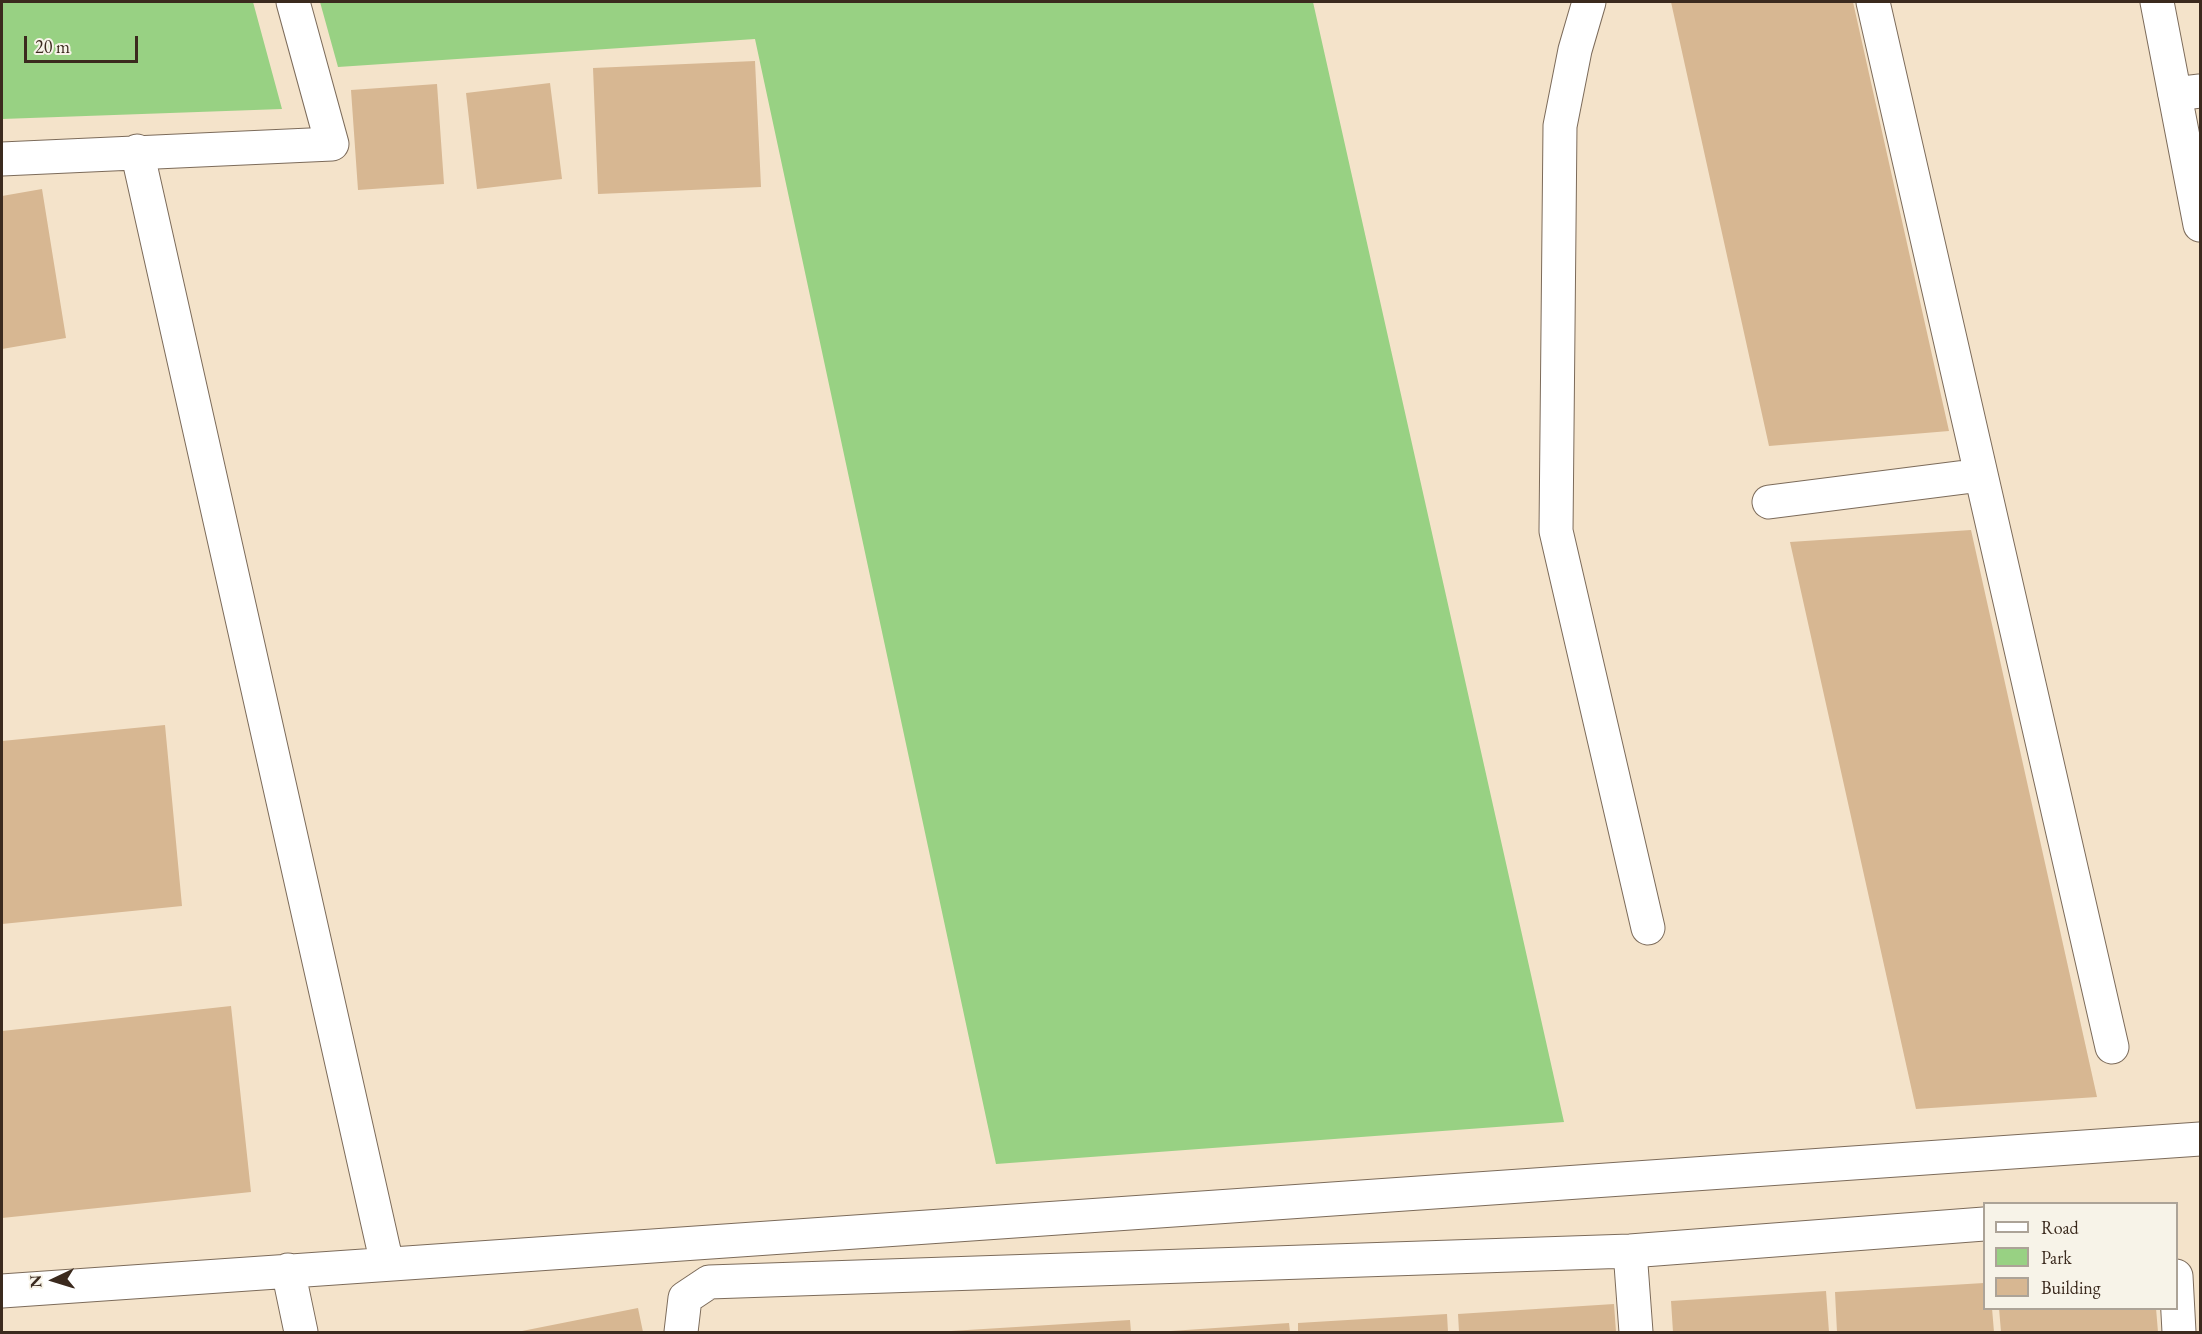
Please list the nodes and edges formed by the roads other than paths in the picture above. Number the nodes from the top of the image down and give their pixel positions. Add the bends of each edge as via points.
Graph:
1 (293, 2) edge
2 (1589, 2) edge
3 (1873, 2) edge
4 (2157, 2) edge
5 (2188, 92) edge
6 (137, 151) junction
7 (2, 159) edge
8 (2200, 225) edge
9 (1981, 475) junction
10 (1769, 502) dead end
11 (1648, 928) dead end
12 (2112, 1047) dead end
13 (2200, 1139) edge
14 (1983, 1224) edge
15 (1630, 1251) junction
16 (387, 1264) junction
17 (288, 1270) junction
18 (2, 1290) edge
19 (2178, 1304) edge
20 (301, 1332) edge
21 (681, 1332) edge
22 (1636, 1332) edge
23 (2180, 1332) edge

1 - 6 street via 332,144
2 - 11 street via 1560,126 1556,531
3 - 9 street
4 - 5 street
5 - 8 street
6 - 7 street
6 - 16 street
9 - 10 street
9 - 12 street
13 - 16 street
14 - 15 street
15 - 21 street via 709,1282 685,1298
15 - 22 street
16 - 17 street
17 - 18 street
17 - 20 street
19 - 23 street

